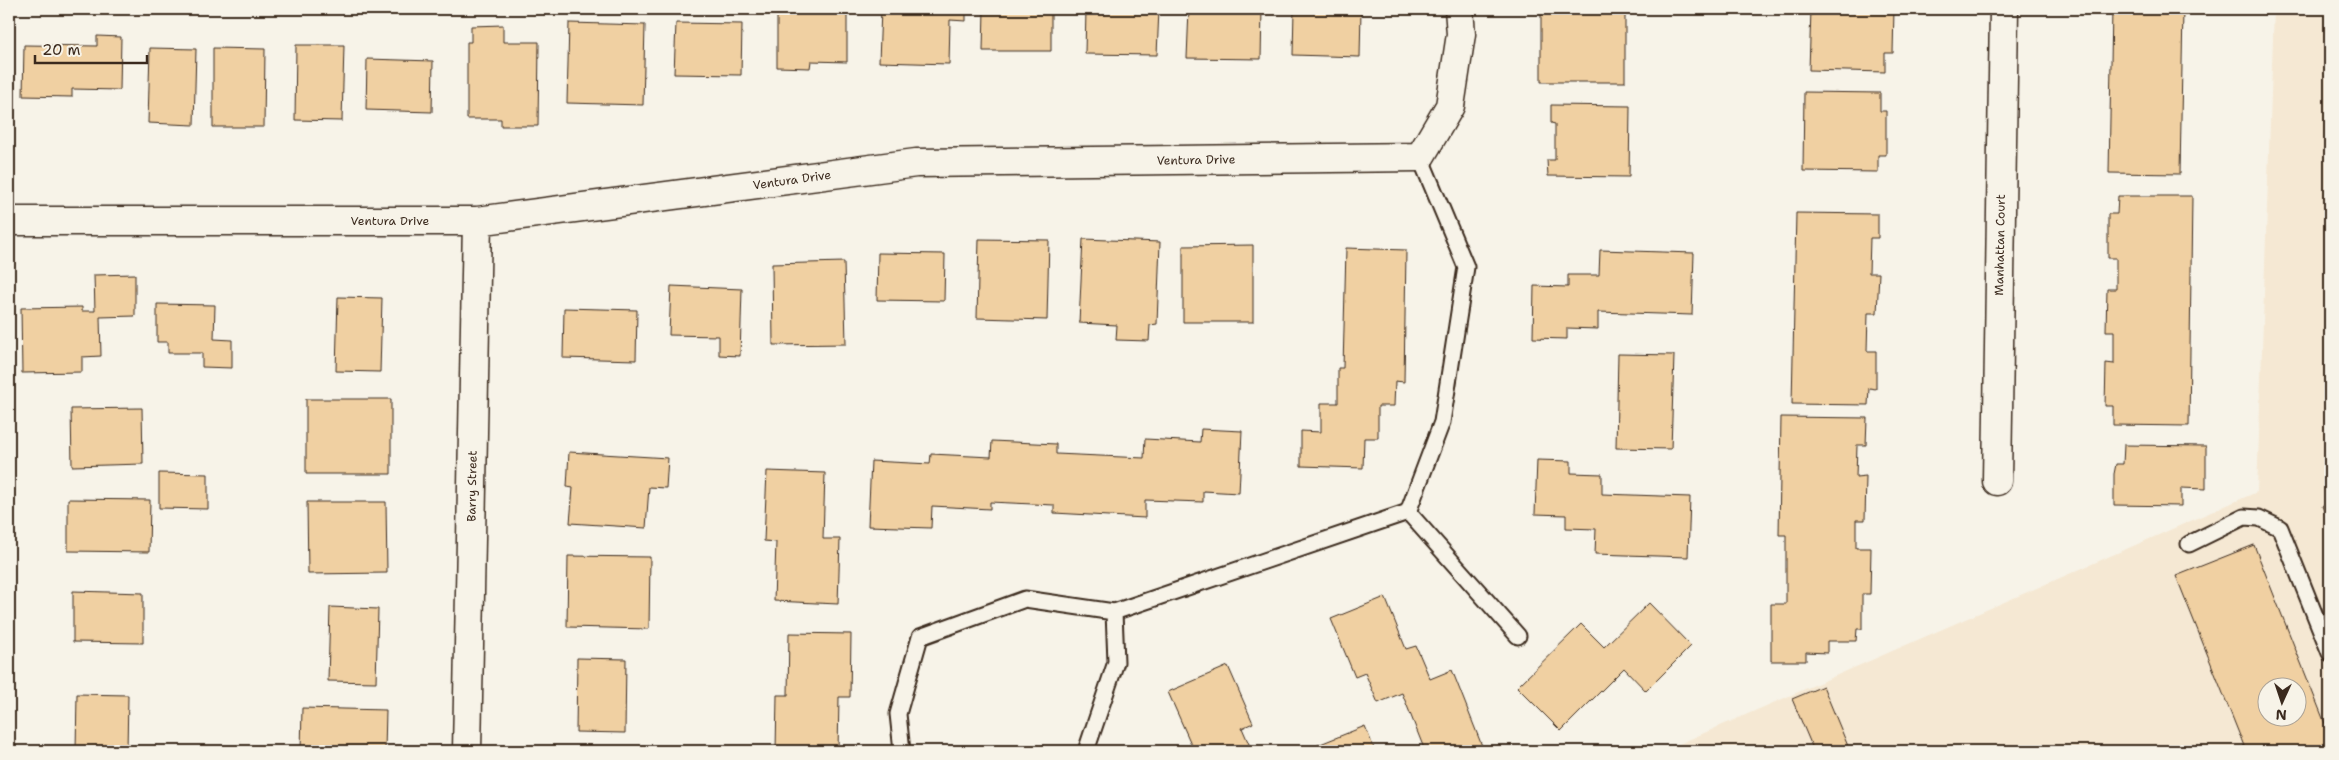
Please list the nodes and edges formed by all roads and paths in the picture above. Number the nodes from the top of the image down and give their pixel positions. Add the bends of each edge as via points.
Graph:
1 (1458, 9) edge
2 (2004, 9) edge
3 (1420, 157) junction
4 (9, 221) edge
5 (477, 221) junction
6 (1997, 481) dead end
7 (1408, 512) junction
8 (2189, 544) dead end
9 (1114, 612) junction
10 (1518, 636) dead end
11 (2330, 653) edge
12 (467, 751) edge
13 (902, 751) edge
14 (1086, 751) edge

1 - 3 street via 1461,34 1450,106
2 - 6 street, Manhattan Court
3 - 5 street, Ventura Drive via 916,163
3 - 7 lane via 1466,267 1442,422
4 - 5 street, Ventura Drive
5 - 12 street, Barry Street
7 - 9 lane
7 - 10 lane
8 - 11 lane via 2244,517 2259,518 2280,528
9 - 13 lane via 1024,599 920,637 898,714
9 - 14 lane via 1116,662

